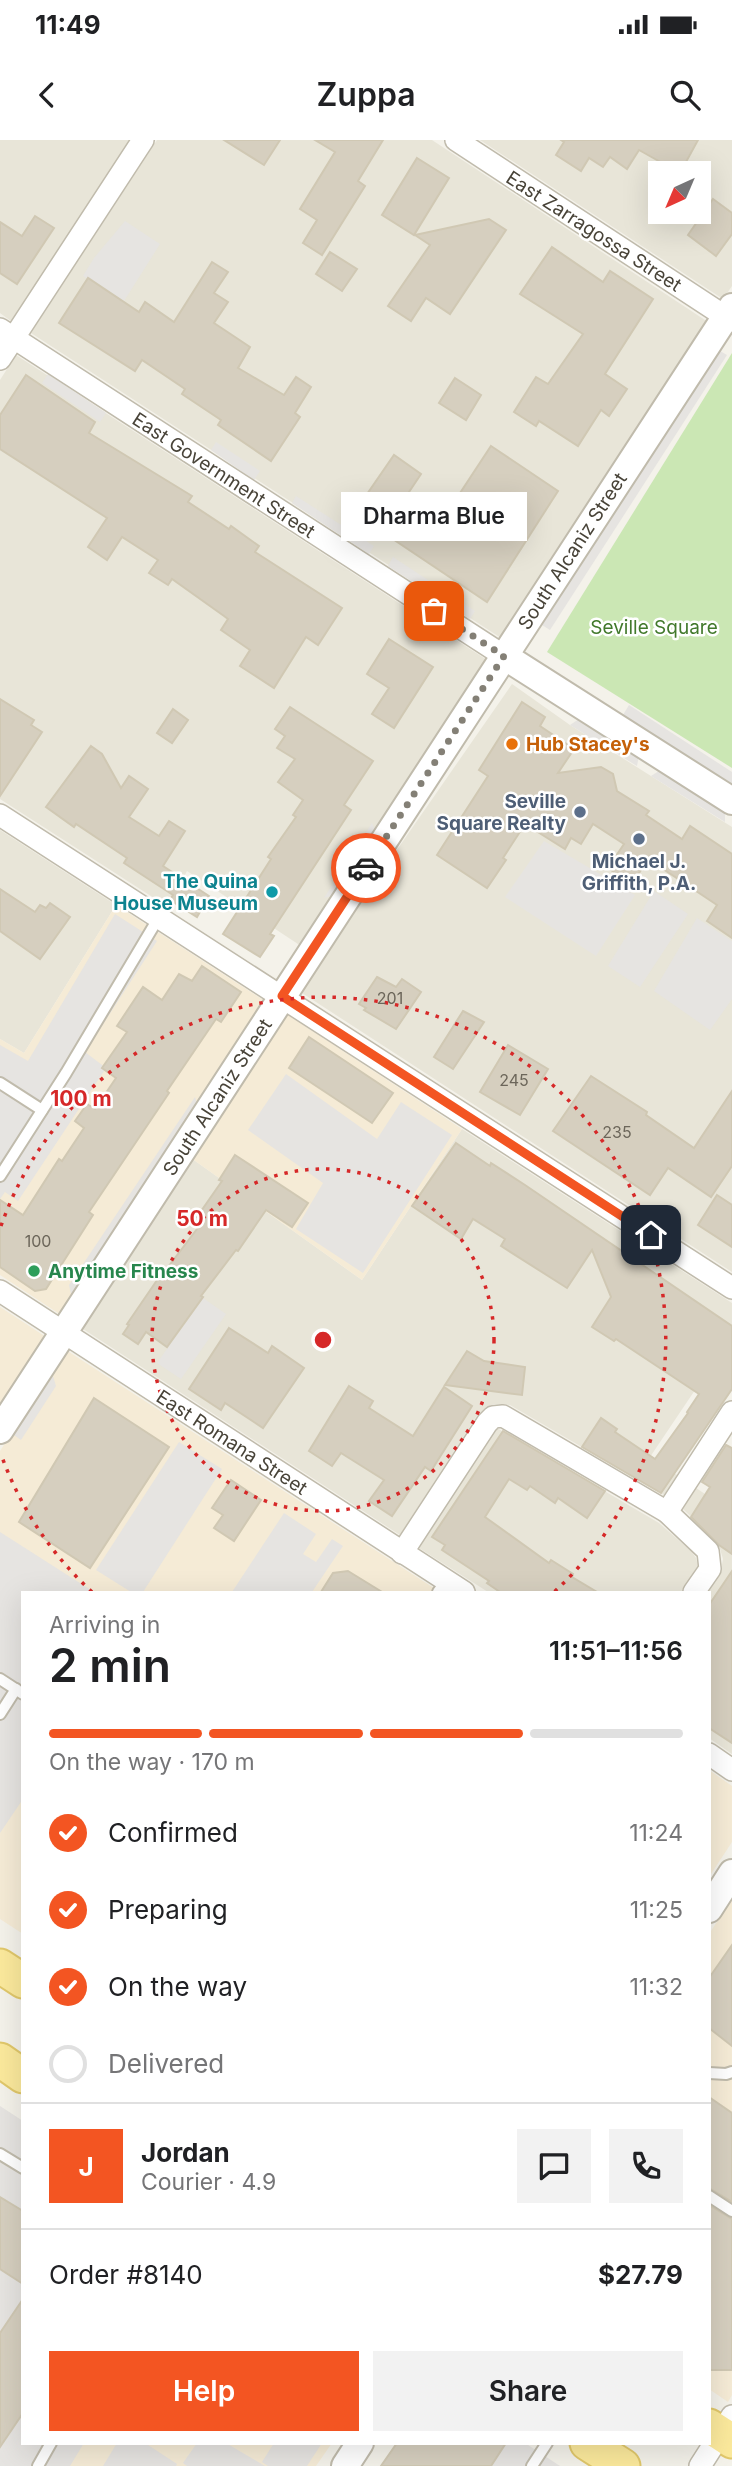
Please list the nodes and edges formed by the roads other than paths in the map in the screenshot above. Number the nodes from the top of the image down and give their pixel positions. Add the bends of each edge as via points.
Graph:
1 (143, 140) edge
2 (456, 140) edge
3 (730, 315) edge
4 (7, 333) edge
5 (0, 359) edge
6 (504, 656) junction
7 (732, 801) edge
8 (0, 814) edge
9 (159, 917) junction
10 (282, 996) junction
11 (0, 1083) edge
12 (43, 1110) junction
13 (4, 1161) edge
14 (0, 1176) edge
15 (732, 1288) edge
16 (0, 1291) edge
17 (63, 1332) junction
18 (732, 1412) edge
19 (0, 1430) edge
20 (667, 1512) junction
21 (402, 1552) junction
22 (442, 1587) edge
23 (460, 1591) edge
24 (695, 1591) edge
25 (0, 1679) edge
26 (19, 1692) edge
27 (0, 1714) edge
28 (711, 1755) edge
29 (732, 1770) edge
30 (732, 1874) edge
31 (711, 1906) edge
32 (0, 1966) edge
33 (21, 1980) edge
34 (0, 2060) edge
35 (732, 2072) edge
36 (711, 2073) edge
37 (21, 2075) edge
38 (0, 2154) edge
39 (21, 2167) edge
40 (711, 2197) edge
41 (732, 2211) edge
42 (723, 2429) edge
43 (50, 2445) edge
44 (359, 2445) edge
45 (546, 2445) edge
46 (590, 2445) edge
47 (38, 2466) edge
48 (345, 2466) edge
49 (532, 2466) edge
50 (623, 2466) edge
51 (700, 2466) edge

1 - 4 street
2 - 3 street, East Zarragossa Street
3 - 6 street, South Alcaniz Street
4 - 5 street
4 - 6 street, East Government Street
6 - 7 street, East Government Street
6 - 10 street, South Alcaniz Street
8 - 9 street
9 - 10 street
9 - 12 lane
10 - 15 street
10 - 17 street, South Alcaniz Street
11 - 12 lane
12 - 13 lane
13 - 14 lane
16 - 17 street, East Romana Street
17 - 19 street, South Alcaniz Street
17 - 21 street, East Romana Street
18 - 20 street
20 - 21 street via 503,1416 493,1416
20 - 24 street via 708,1551 710,1569
21 - 22 street, East Romana Street
22 - 23 street, East Romana Street
25 - 26 lane
26 - 27 lane
28 - 29 street
30 - 31 street
32 - 33 main road
34 - 37 main road
35 - 36 lane
38 - 39 lane
40 - 41 lane
42 - 51 street
43 - 47 lane
44 - 48 street
45 - 49 lane
46 - 50 main road

